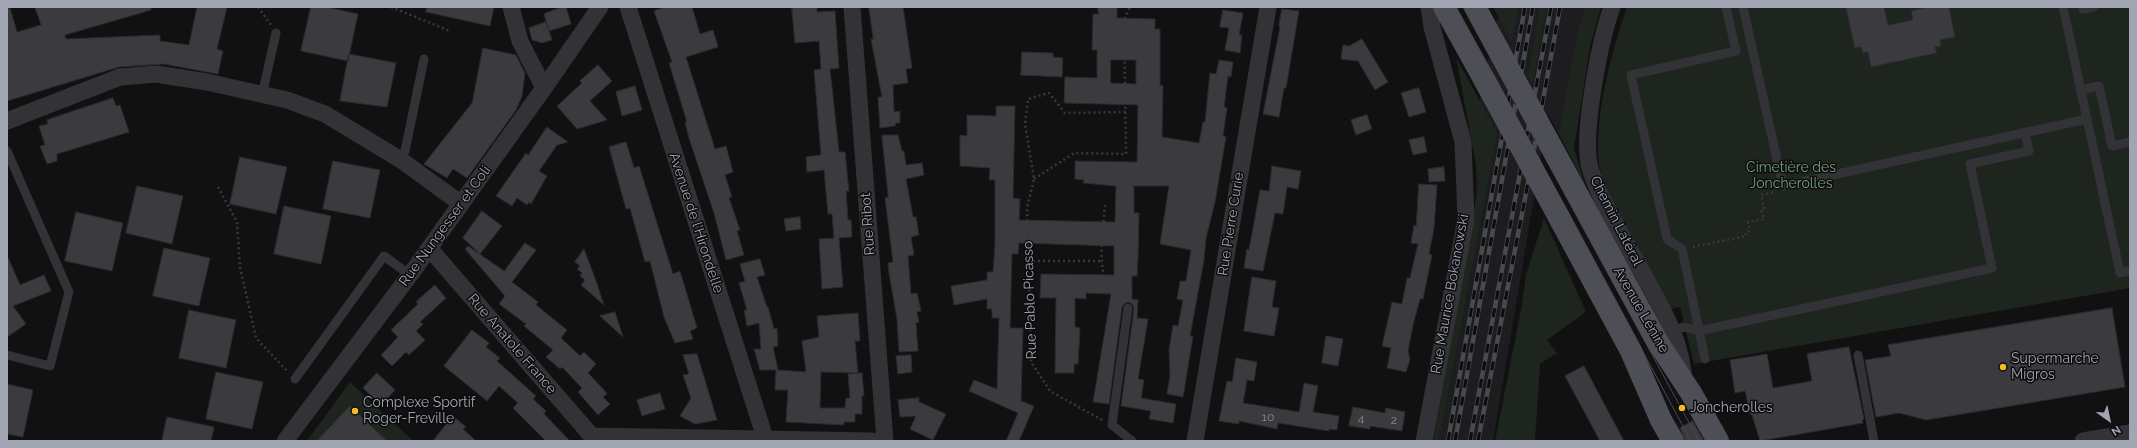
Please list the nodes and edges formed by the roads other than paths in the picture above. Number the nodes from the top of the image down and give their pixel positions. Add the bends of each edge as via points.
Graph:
1 (511, 7) edge
2 (600, 7) edge
3 (628, 7) edge
4 (852, 7) edge
5 (1268, 7) edge
6 (1429, 7) edge
7 (1444, 7) edge
8 (1475, 7) edge
9 (1612, 7) edge
10 (1726, 7) edge
11 (1743, 7) edge
12 (2063, 7) edge
13 (2082, 7) edge
14 (2094, 7) edge
15 (276, 33) road end
16 (424, 59) dead end
17 (544, 88) junction
18 (2080, 90) junction
19 (262, 95) junction
20 (2087, 119) junction
21 (7, 121) edge
22 (2025, 132) junction
23 (2130, 142) edge
24 (7, 151) edge
25 (401, 160) junction
26 (460, 203) junction
27 (429, 248) junction
28 (2130, 271) edge
29 (410, 275) junction
30 (1128, 308) road end
31 (1674, 330) junction
32 (1699, 331) junction
33 (7, 355) edge
34 (1858, 355) dead end
35 (1705, 359) dead end
36 (295, 379) road end
37 (1684, 381) junction
38 (2130, 433) edge
39 (765, 438) junction
40 (594, 439) edge
41 (284, 441) edge
42 (872, 441) edge
43 (885, 441) edge
44 (1132, 441) edge
45 (1195, 441) edge
46 (1424, 441) edge
47 (1673, 441) edge
48 (1718, 441) edge
49 (1874, 441) edge
50 (2083, 441) edge

1 - 17 street via 520,41
2 - 17 street, Rue Nungesser et Coli
3 - 39 street, Avenue de l'Hirondelle
4 - 43 street, Rue Ribot
5 - 45 street, Rue Pierre Curie
6 - 46 street, Rue Maurice Bokanowski via 1463,142 1466,219
7 - 47 main road, Avenue Lénine, bridge via 1631,351
8 - 37 main road, Avenue Lénine, bridge via 1657,341
9 - 31 street, Chemin Latéral via 1602,42 1594,91 1587,144 1588,160 1598,190
10 - 32 lane via 1736,52 1631,75 1667,239 1682,250
11 - 22 lane via 1783,186
12 - 18 lane
13 - 14 lane
15 - 19 lane
16 - 25 lane
17 - 26 street, Rue Nungesser et Coli
18 - 20 lane
18 - 23 lane via 2099,86 2112,146
19 - 21 street via 207,82 156,74 120,77
19 - 25 street via 287,100 325,114
20 - 22 lane
20 - 28 lane via 2120,273
22 - 32 lane via 2029,152 1970,164 1992,268
24 - 33 lane via 69,292 50,366
25 - 26 street
26 - 27 street, Rue Nungesser et Coli
27 - 29 street, Rue Nungesser et Coli
27 - 40 street, Rue Anatole France
29 - 36 lane via 384,256
29 - 41 street, Rue Nungesser et Coli
30 - 44 lane via 1112,425
31 - 32 lane via 1684,327
31 - 37 street, Chemin Latéral
32 - 35 lane
34 - 49 lane
37 - 48 main road, Avenue Lénine
38 - 50 street via 2100,435
39 - 40 street
39 - 42 street

